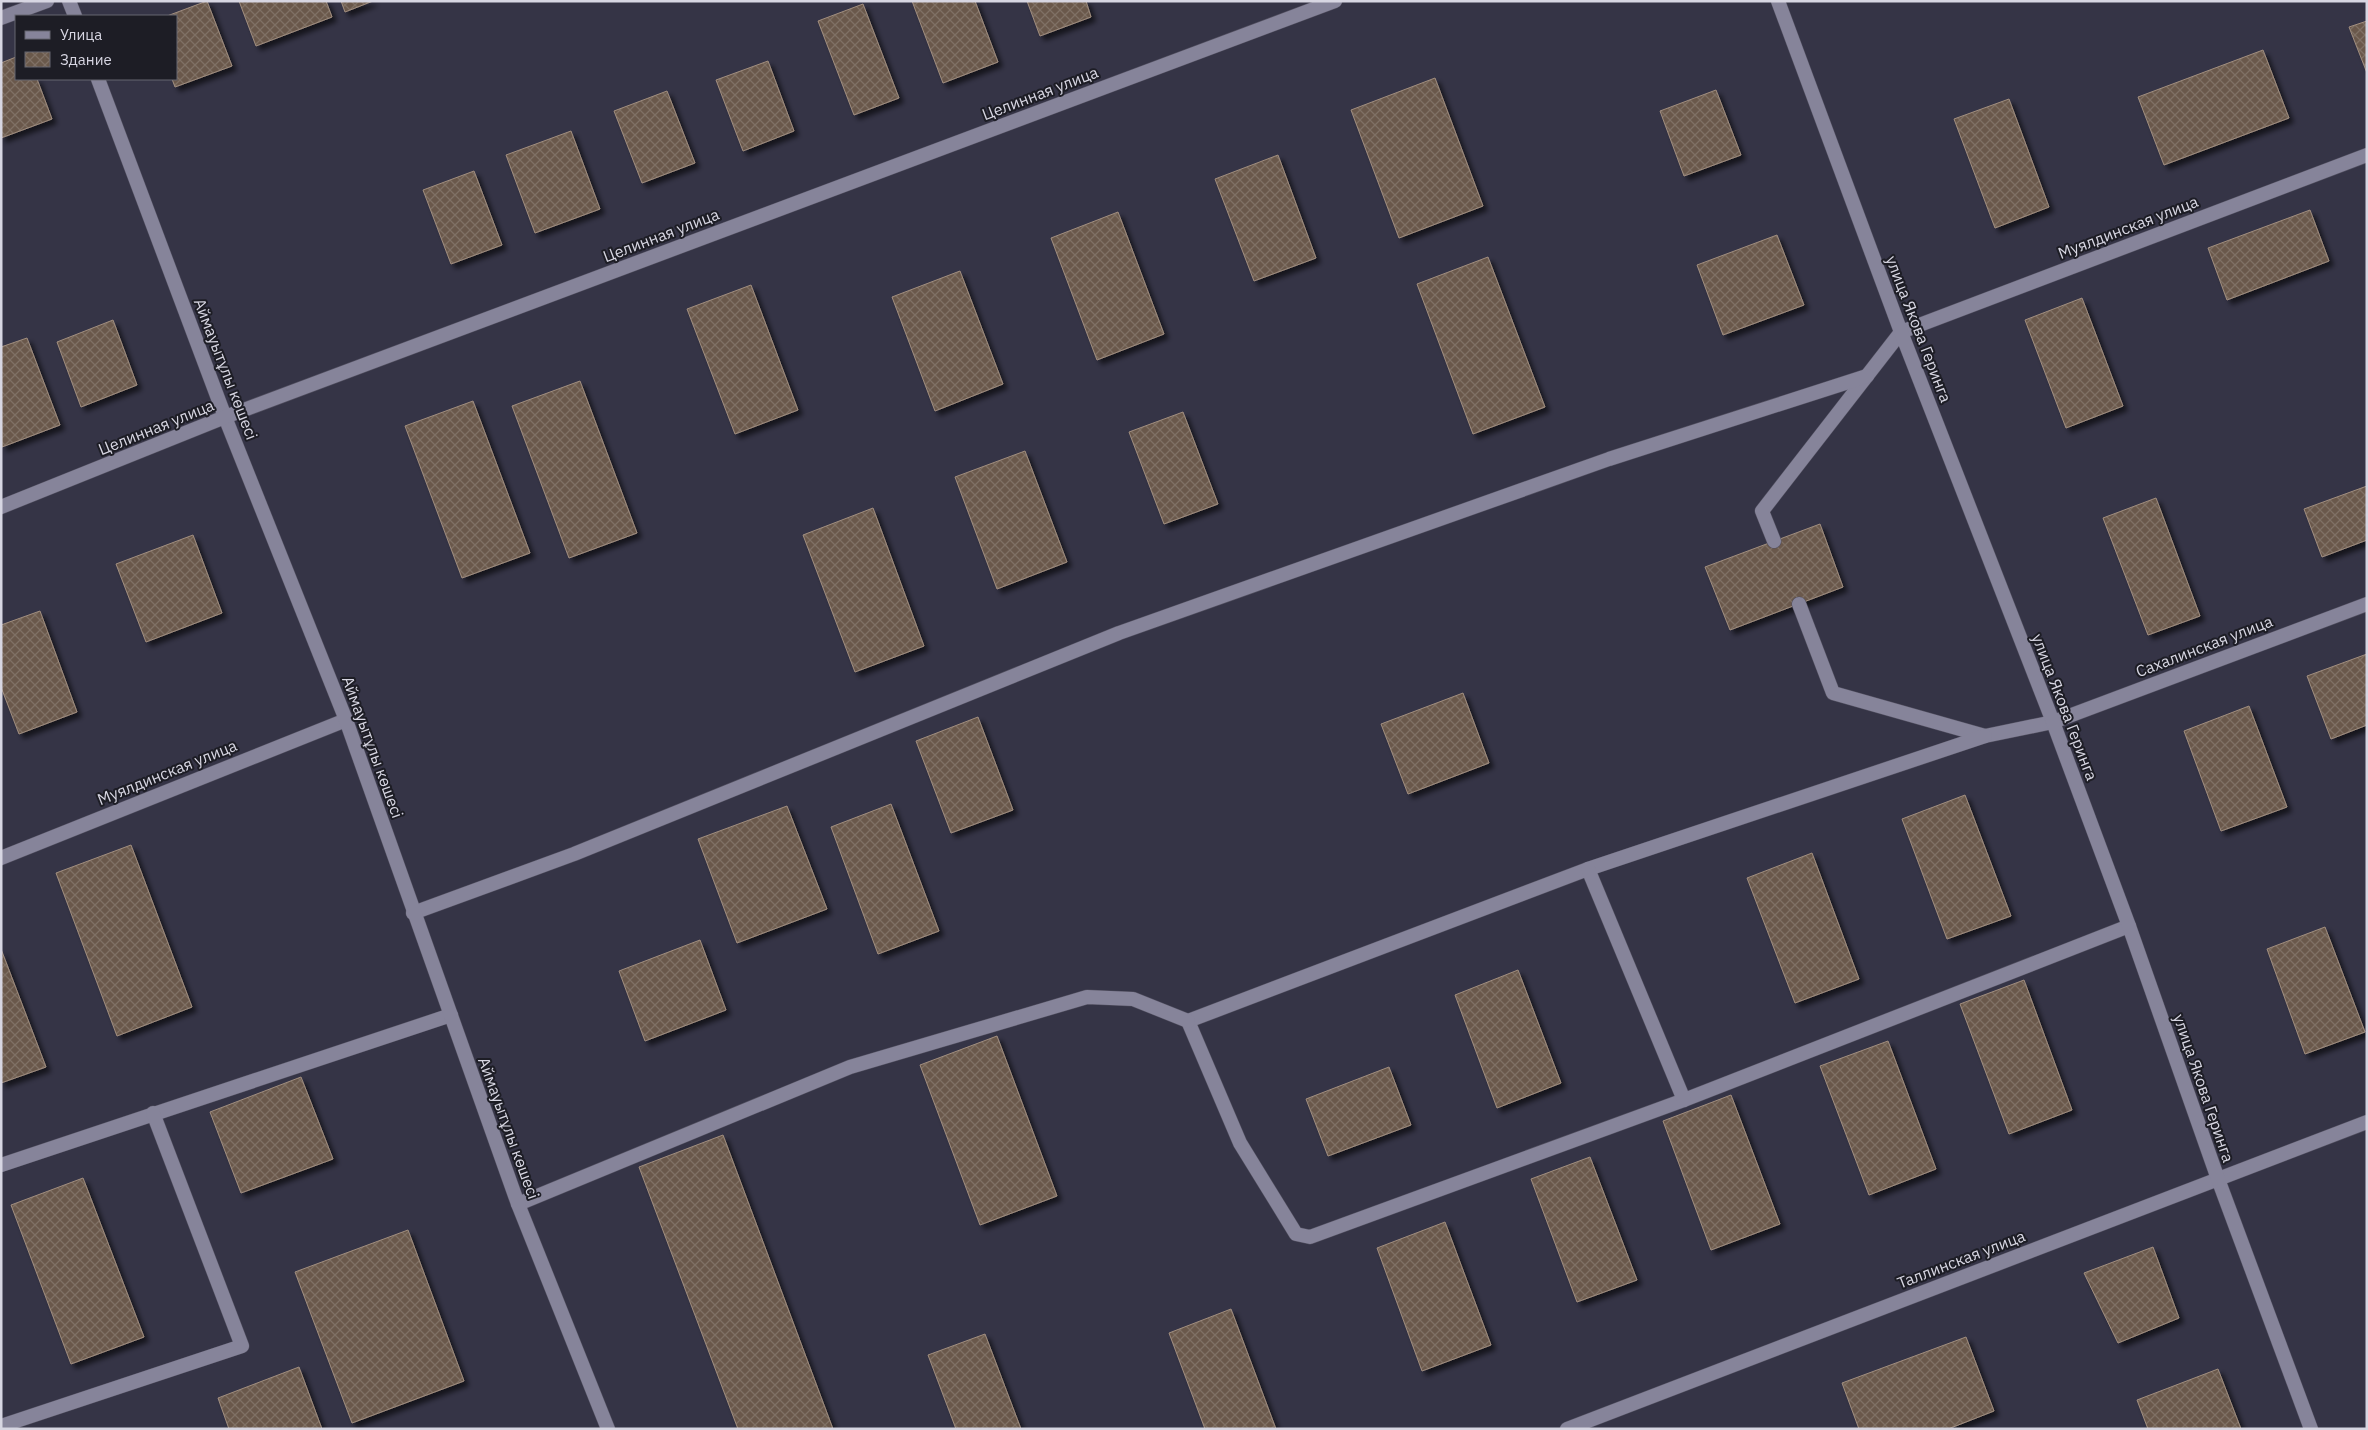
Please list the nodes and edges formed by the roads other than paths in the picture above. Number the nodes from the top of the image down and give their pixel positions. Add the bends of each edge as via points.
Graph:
1 (47, 1) edge
2 (69, 1) edge
3 (1335, 1) edge
4 (1778, 1) edge
5 (75, 15) edge
6 (1, 18) edge
7 (98, 80) edge
8 (2367, 155) edge
9 (1901, 332) junction
10 (1867, 376) junction
11 (225, 417) junction
12 (1, 507) edge
13 (1774, 541) dead end
14 (1799, 604) dead end
15 (2367, 604) edge
16 (346, 720) junction
17 (2053, 722) junction
18 (1985, 736) junction
19 (1, 858) edge
20 (1588, 869) junction
21 (413, 913) junction
22 (2129, 926) junction
23 (451, 1015) junction
24 (1188, 1021) junction
25 (1684, 1100) junction
26 (153, 1113) junction
27 (2367, 1122) edge
28 (1, 1165) edge
29 (2218, 1179) junction
30 (518, 1204) junction
31 (1, 1426) edge
32 (608, 1429) edge
33 (1567, 1429) edge
34 (2311, 1429) edge

1 - 6 street
2 - 5 street
3 - 11 street, Целинная улица
4 - 9 street, улица Якова Геринга
7 - 11 street, Аймауытұлы көшесі
8 - 9 street, Муялдинская улица
9 - 10 street
9 - 17 street, улица Якова Геринга
10 - 13 street via 1762,511
10 - 21 street via 1609,459 1119,632 574,854
11 - 12 street, Целинная улица
11 - 16 street, Аймауытұлы көшесі
14 - 18 street via 1833,693
15 - 17 street, Сахалинская улица
16 - 19 street, Муялдинская улица
16 - 21 street, Аймауытұлы көшесі
17 - 18 street, Сахалинская улица
17 - 22 street, улица Якова Геринга
18 - 20 street, Сахалинская улица
20 - 24 street, Сахалинская улица
20 - 25 street
21 - 23 street, Аймауытұлы көшесі
22 - 25 street
22 - 29 street, улица Якова Геринга
23 - 26 street
23 - 30 street, Аймауытұлы көшесі
24 - 25 street via 1240,1143 1296,1234 1310,1237
24 - 30 street via 1133,999 1087,997 850,1067
26 - 28 street
26 - 31 street via 242,1346
27 - 29 street, Таллинская улица
29 - 33 street, Таллинская улица
29 - 34 street, улица Якова Геринга
30 - 32 street, Аймауытұлы көшесі

